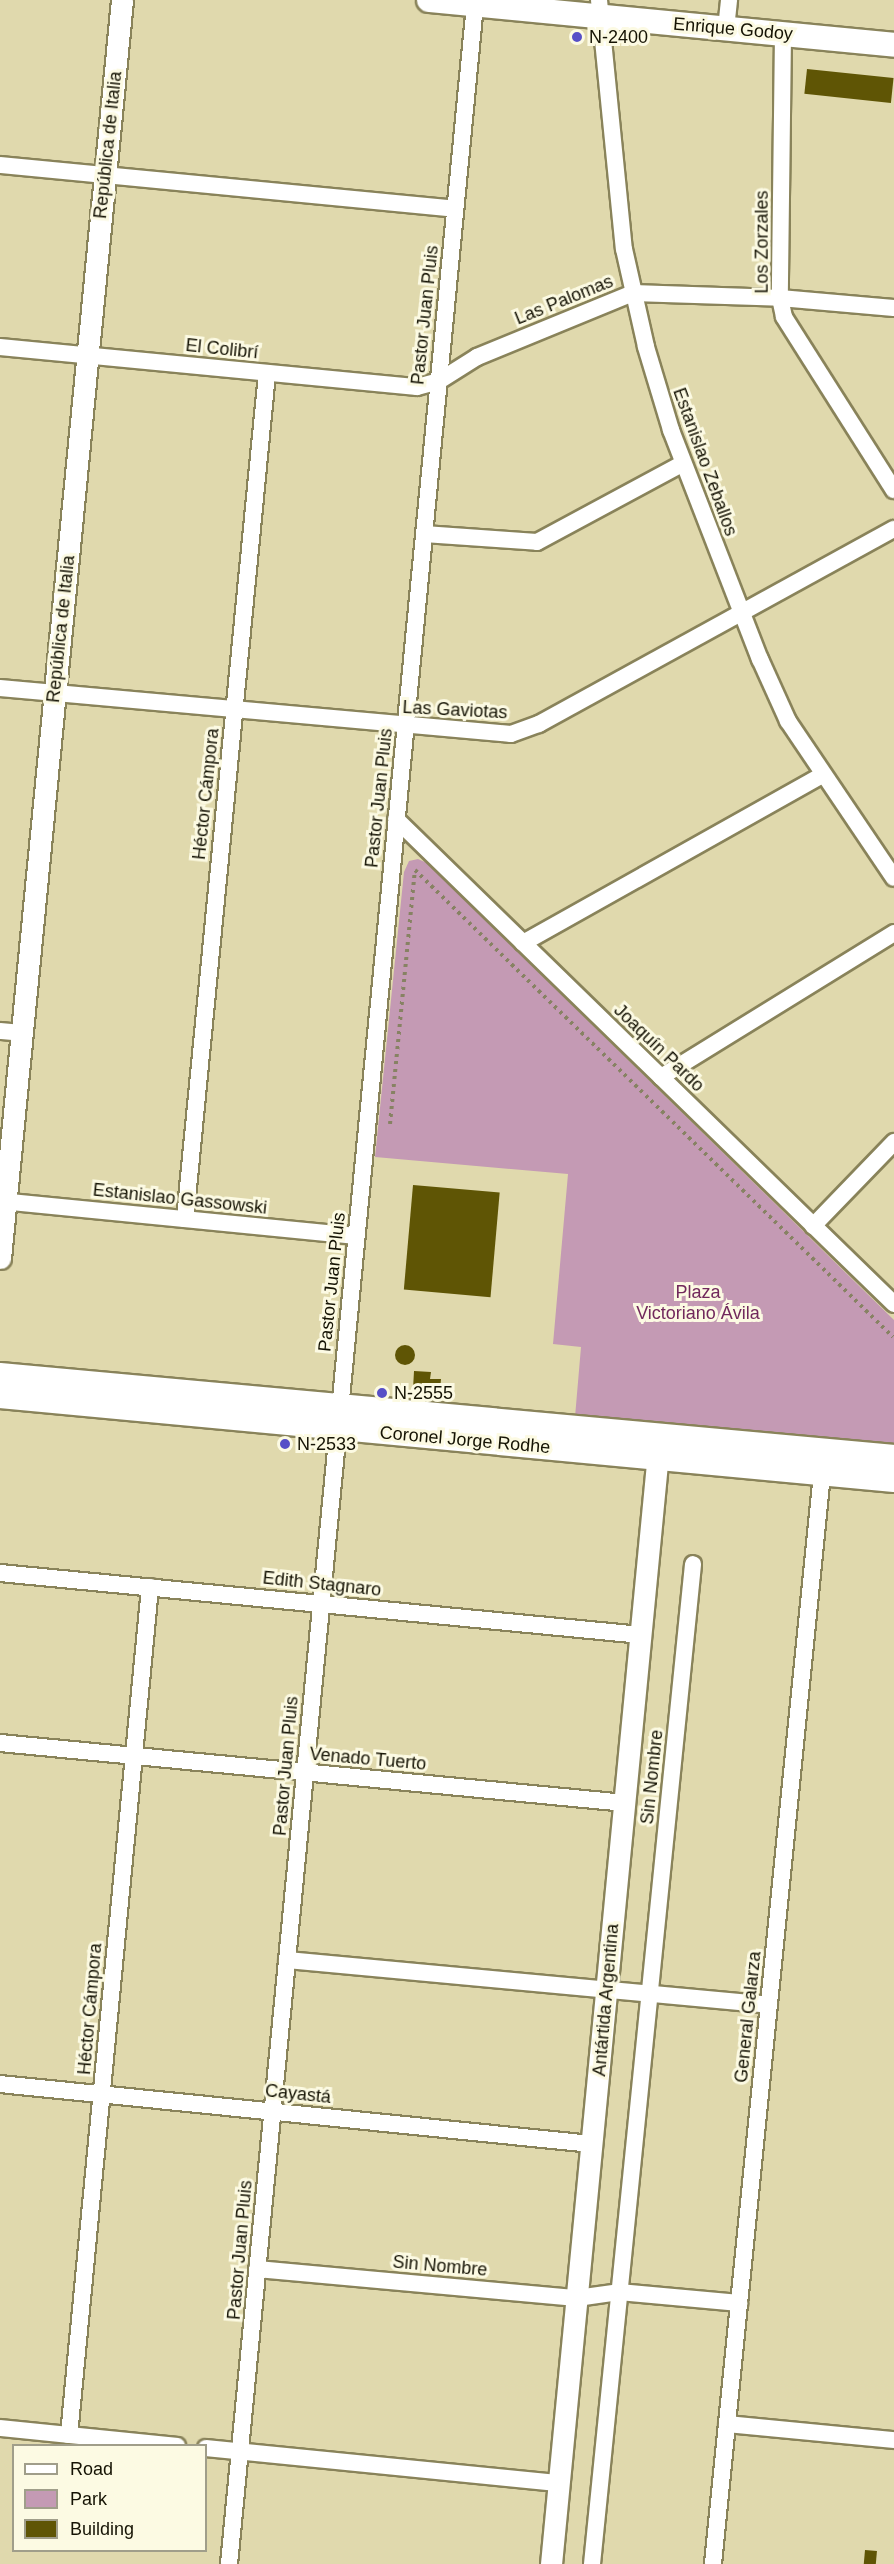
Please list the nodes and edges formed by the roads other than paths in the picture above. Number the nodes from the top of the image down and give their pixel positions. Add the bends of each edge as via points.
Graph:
1 (122, 0) edge
2 (429, 0) edge
3 (729, 0) edge
4 (475, 4) junction
5 (600, 8) edge
6 (726, 29) junction
7 (783, 34) junction
8 (894, 45) edge
9 (0, 165) edge
10 (105, 175) junction
11 (455, 209) junction
12 (633, 293) junction
13 (780, 298) junction
14 (894, 309) edge
15 (0, 347) edge
16 (88, 356) junction
17 (267, 373) junction
18 (439, 381) junction
19 (682, 464) junction
20 (894, 490) edge
21 (894, 529) edge
22 (424, 534) junction
23 (741, 612) junction
24 (0, 688) edge
25 (55, 693) junction
26 (234, 710) junction
27 (405, 726) junction
28 (822, 776) junction
29 (396, 819) junction
30 (894, 878) edge
31 (894, 933) edge
32 (523, 943) junction
33 (0, 1031) edge
34 (22, 1033) junction
35 (661, 1077) junction
36 (894, 1142) edge
37 (3, 1201) edge
38 (185, 1219) junction
39 (813, 1226) junction
40 (356, 1236) junction
41 (0, 1258) edge
42 (894, 1304) edge
43 (0, 1375) edge
44 (0, 1396) edge
45 (338, 1417) junction
46 (659, 1447) junction
47 (894, 1458) edge
48 (822, 1473) junction
49 (894, 1480) edge
50 (693, 1564) dead end
51 (0, 1573) edge
52 (150, 1587) junction
53 (321, 1604) junction
54 (641, 1635) junction
55 (0, 1743) edge
56 (134, 1756) junction
57 (304, 1772) junction
58 (625, 1803) junction
59 (287, 1960) junction
60 (606, 1991) junction
61 (649, 1995) junction
62 (769, 2005) junction
63 (0, 2084) edge
64 (101, 2094) junction
65 (273, 2111) junction
66 (592, 2144) junction
67 (257, 2270) junction
68 (619, 2292) junction
69 (577, 2298) junction
70 (740, 2303) junction
71 (727, 2424) junction
72 (0, 2428) edge
73 (69, 2435) junction
74 (894, 2440) edge
75 (166, 2444) edge
76 (207, 2448) edge
77 (240, 2452) junction
78 (559, 2483) junction
79 (230, 2564) edge
80 (551, 2564) edge
81 (592, 2564) edge
82 (713, 2564) edge

1 - 10 street, República de Italia
2 - 4 main road, Enrique Godoy
3 - 6 street
4 - 5 main road, Enrique Godoy
4 - 11 street, Pastor Juan Pluis
5 - 6 main road, Enrique Godoy
5 - 12 street, Estanislao Zeballos via 619,205
6 - 7 main road, Enrique Godoy
7 - 8 main road, Enrique Godoy
7 - 13 street, Los Zorzales
9 - 10 street
10 - 11 street
10 - 16 street, República de Italia
11 - 18 street, Pastor Juan Pluis
12 - 13 street, Las Palomas
12 - 18 street, Las Palomas via 477,357
12 - 19 street, Estanislao Zeballos
13 - 14 street, Las Palomas
13 - 20 street, Los Zorzales via 795,339
15 - 16 street, El Colibrí
16 - 17 street, El Colibrí
16 - 25 street, República de Italia
17 - 18 street, El Colibrí via 417,387
17 - 26 street, Héctor Cámpora
18 - 22 street, Pastor Juan Pluis
19 - 22 street via 537,542
19 - 23 street, Estanislao Zeballos
21 - 23 street, Las Gaviotas
22 - 27 street, Pastor Juan Pluis
23 - 27 street, Las Gaviotas via 526,730 495,735
23 - 28 street, Estanislao Zeballos via 788,721
24 - 25 street, Las Gaviotas
25 - 26 street, Las Gaviotas
25 - 34 street, República de Italia
26 - 27 street, Las Gaviotas
26 - 38 street, Héctor Cámpora
27 - 29 street, Pastor Juan Pluis
28 - 30 street, Estanislao Zeballos
28 - 32 street
29 - 32 street, Joaquín Pardo
29 - 40 street, Pastor Juan Pluis
31 - 35 street
32 - 35 street, Joaquín Pardo
33 - 34 street
34 - 37 street, República de Italia
35 - 39 street, Joaquín Pardo
36 - 39 street
37 - 38 street, Estanislao Gassowski
37 - 41 street, República de Italia
38 - 40 street, Estanislao Gassowski
39 - 42 street, Joaquín Pardo
40 - 45 street, Pastor Juan Pluis
43 - 45 main road, Coronel Jorge Rodhe
44 - 45 main road, Coronel Jorge Rodhe
45 - 46 main road, Coronel Jorge Rodhe
45 - 53 street, Pastor Juan Pluis
46 - 47 main road, Coronel Jorge Rodhe
46 - 48 main road, Coronel Jorge Rodhe
46 - 54 street, Antártida Argentina
48 - 49 main road, Coronel Jorge Rodhe
48 - 62 street, General Galarza
50 - 61 street, Sin Nombre
51 - 52 street, Edith Stagnaro
52 - 53 street, Edith Stagnaro
52 - 56 street, Héctor Cámpora
53 - 54 street, Edith Stagnaro
53 - 57 street, Pastor Juan Pluis
54 - 58 street, Antártida Argentina
55 - 56 street, Venado Tuerto
56 - 57 street, Venado Tuerto
56 - 64 street, Héctor Cámpora
57 - 58 street, Venado Tuerto
57 - 59 street, Pastor Juan Pluis
58 - 60 street, Antártida Argentina
59 - 60 street
59 - 65 street, Pastor Juan Pluis
60 - 61 street
60 - 66 street, Antártida Argentina
61 - 62 street
61 - 68 street, Sin Nombre
62 - 70 street, General Galarza
63 - 64 street, Cayastá
64 - 65 street, Cayastá
64 - 73 street, Héctor Cámpora
65 - 66 street, Cayastá
65 - 67 street, Pastor Juan Pluis
66 - 69 street, Antártida Argentina
67 - 69 street, Sin Nombre
67 - 77 street, Pastor Juan Pluis
68 - 69 street, Sin Nombre
68 - 70 street, Sin Nombre
68 - 81 street, Sin Nombre
69 - 78 street, Antártida Argentina
70 - 71 street, General Galarza
71 - 74 street
71 - 82 street, General Galarza
72 - 73 street
73 - 75 street
76 - 77 street
77 - 78 street
77 - 79 street, Pastor Juan Pluis
78 - 80 street, Antártida Argentina

